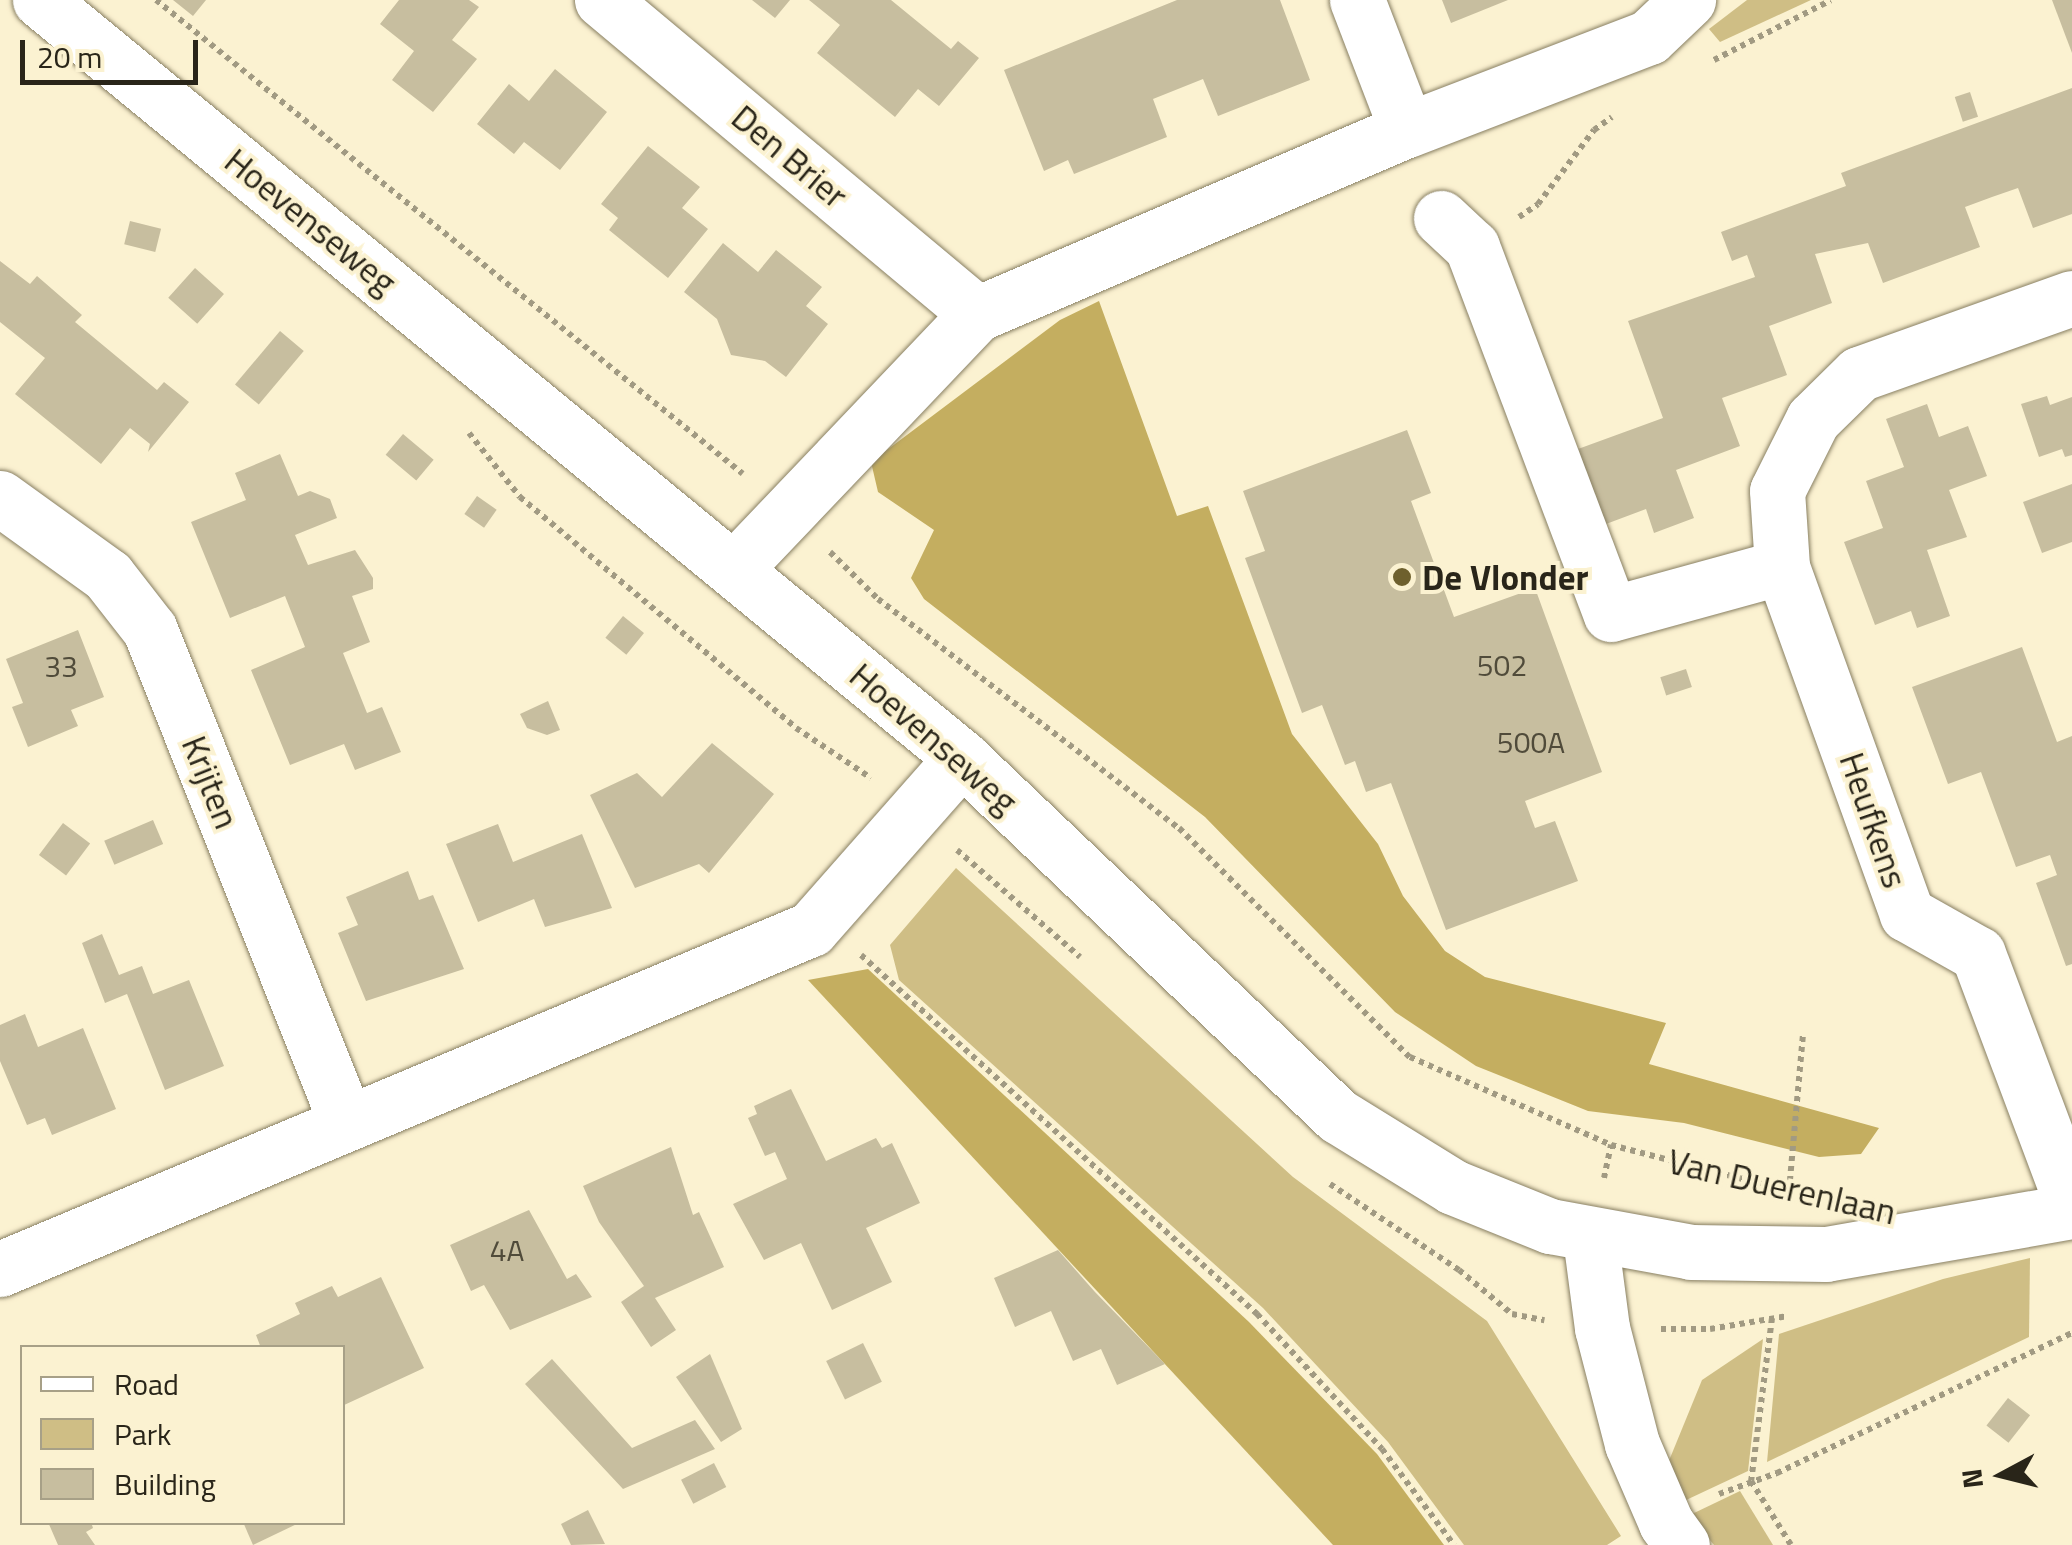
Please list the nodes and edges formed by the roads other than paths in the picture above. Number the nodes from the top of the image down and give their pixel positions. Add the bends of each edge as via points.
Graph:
1 (40, 0) edge
2 (602, 0) edge
3 (1357, 0) edge
4 (1688, 0) edge
5 (1408, 130) junction
6 (1457, 233) road end
7 (2072, 298) edge
8 (977, 314) junction
9 (0, 498) edge
10 (1782, 567) junction
11 (735, 568) junction
12 (962, 758) junction
13 (346, 1122) junction
14 (2072, 1208) edge
15 (1590, 1237) junction
16 (0, 1269) edge
17 (1674, 1534) edge

1 - 11 street, Hoevenseweg
2 - 8 street, Den Brier
3 - 5 street
4 - 5 street via 1649,37
5 - 8 street
6 - 10 street via 1611,614
7 - 10 street, Heufkens via 1860,374 1813,419 1777,492
8 - 11 street
9 - 13 street, Krijten via 108,576 150,630
10 - 14 street, Heufkens via 1907,914 1978,954
11 - 12 street, Hoevenseweg
12 - 13 street via 811,929
12 - 15 street, Hoevenseweg via 1338,1116 1453,1187
13 - 16 street
14 - 15 street, Van Duerenlaan via 1826,1254 1691,1252
15 - 17 street via 1602,1328 1628,1428

